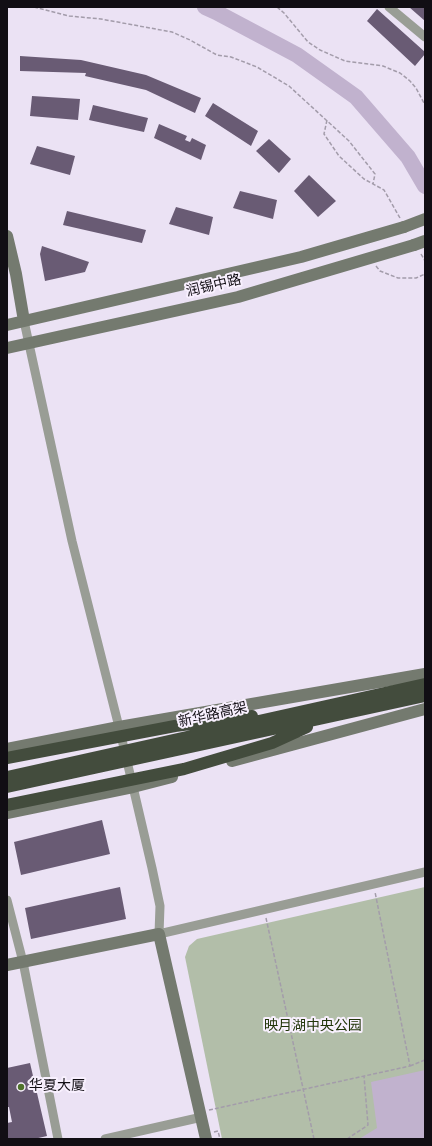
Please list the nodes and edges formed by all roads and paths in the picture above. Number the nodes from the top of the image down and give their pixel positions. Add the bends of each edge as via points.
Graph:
1 (34, 7) edge
2 (277, 7) edge
3 (389, 7) edge
4 (425, 37) edge
5 (425, 105) edge
6 (327, 120) junction
7 (373, 184) junction
8 (425, 219) edge
9 (403, 225) junction
10 (7, 236) edge
11 (419, 245) edge
12 (370, 258) junction
13 (425, 261) edge
14 (425, 274) edge
15 (24, 321) junction
16 (7, 325) edge
17 (29, 343) junction
18 (7, 348) edge
19 (425, 674) edge
20 (425, 684) edge
21 (425, 696) edge
22 (425, 709) edge
23 (326, 712) junction
24 (119, 727) junction
25 (7, 749) edge
26 (7, 758) edge
27 (7, 776) edge
28 (7, 787) edge
29 (133, 787) junction
30 (7, 805) edge
31 (7, 813) edge
32 (425, 872) edge
33 (374, 884) junction
34 (7, 900) edge
35 (264, 909) junction
36 (159, 934) junction
37 (23, 962) junction
38 (7, 965) edge
39 (425, 1060) edge
40 (410, 1066) junction
41 (364, 1076) junction
42 (303, 1089) junction
43 (205, 1114) junction
44 (58, 1139) edge
45 (105, 1139) edge
46 (206, 1139) edge
47 (314, 1139) edge
48 (347, 1139) edge

1 - 6 path via 69,16 172,32 217,55 231,57 258,67 289,86
2 - 5 path via 308,42 320,50 345,61 383,66 400,73 416,88
3 - 4 street
6 - 7 path via 349,141 375,174
6 - 7 path via 324,134 339,156
7 - 9 path via 384,190
8 - 9 main road, 润锡中路, bridge
9 - 15 main road, 润锡中路 via 301,257
10 - 15 main road
11 - 12 main road, 润锡中路
11 - 13 path
12 - 14 path via 380,272 398,278 416,278
12 - 17 main road, 润锡中路 via 238,297
15 - 16 main road, 润锡中路
15 - 17 street
17 - 18 main road, 润锡中路
17 - 24 street via 72,541
19 - 24 main road
20 - 23 highway, 新华路高架, bridge
21 - 23 highway, 新华路高架, bridge
22 - 29 main road
23 - 26 highway, bridge via 175,726
23 - 27 highway, 新华路高架, bridge
23 - 28 highway, 新华路高架, bridge
23 - 30 highway, bridge via 272,743 184,769
24 - 25 main road
24 - 29 street
29 - 31 main road
29 - 36 street via 160,906
32 - 33 street
33 - 35 street
33 - 40 path
34 - 37 street
35 - 36 street
35 - 42 path
36 - 37 main road
36 - 43 main road
37 - 38 main road
37 - 44 street
39 - 40 path
40 - 41 path
41 - 42 path
41 - 48 path via 368,1125
42 - 43 path
42 - 47 path
43 - 45 street
43 - 46 main road

